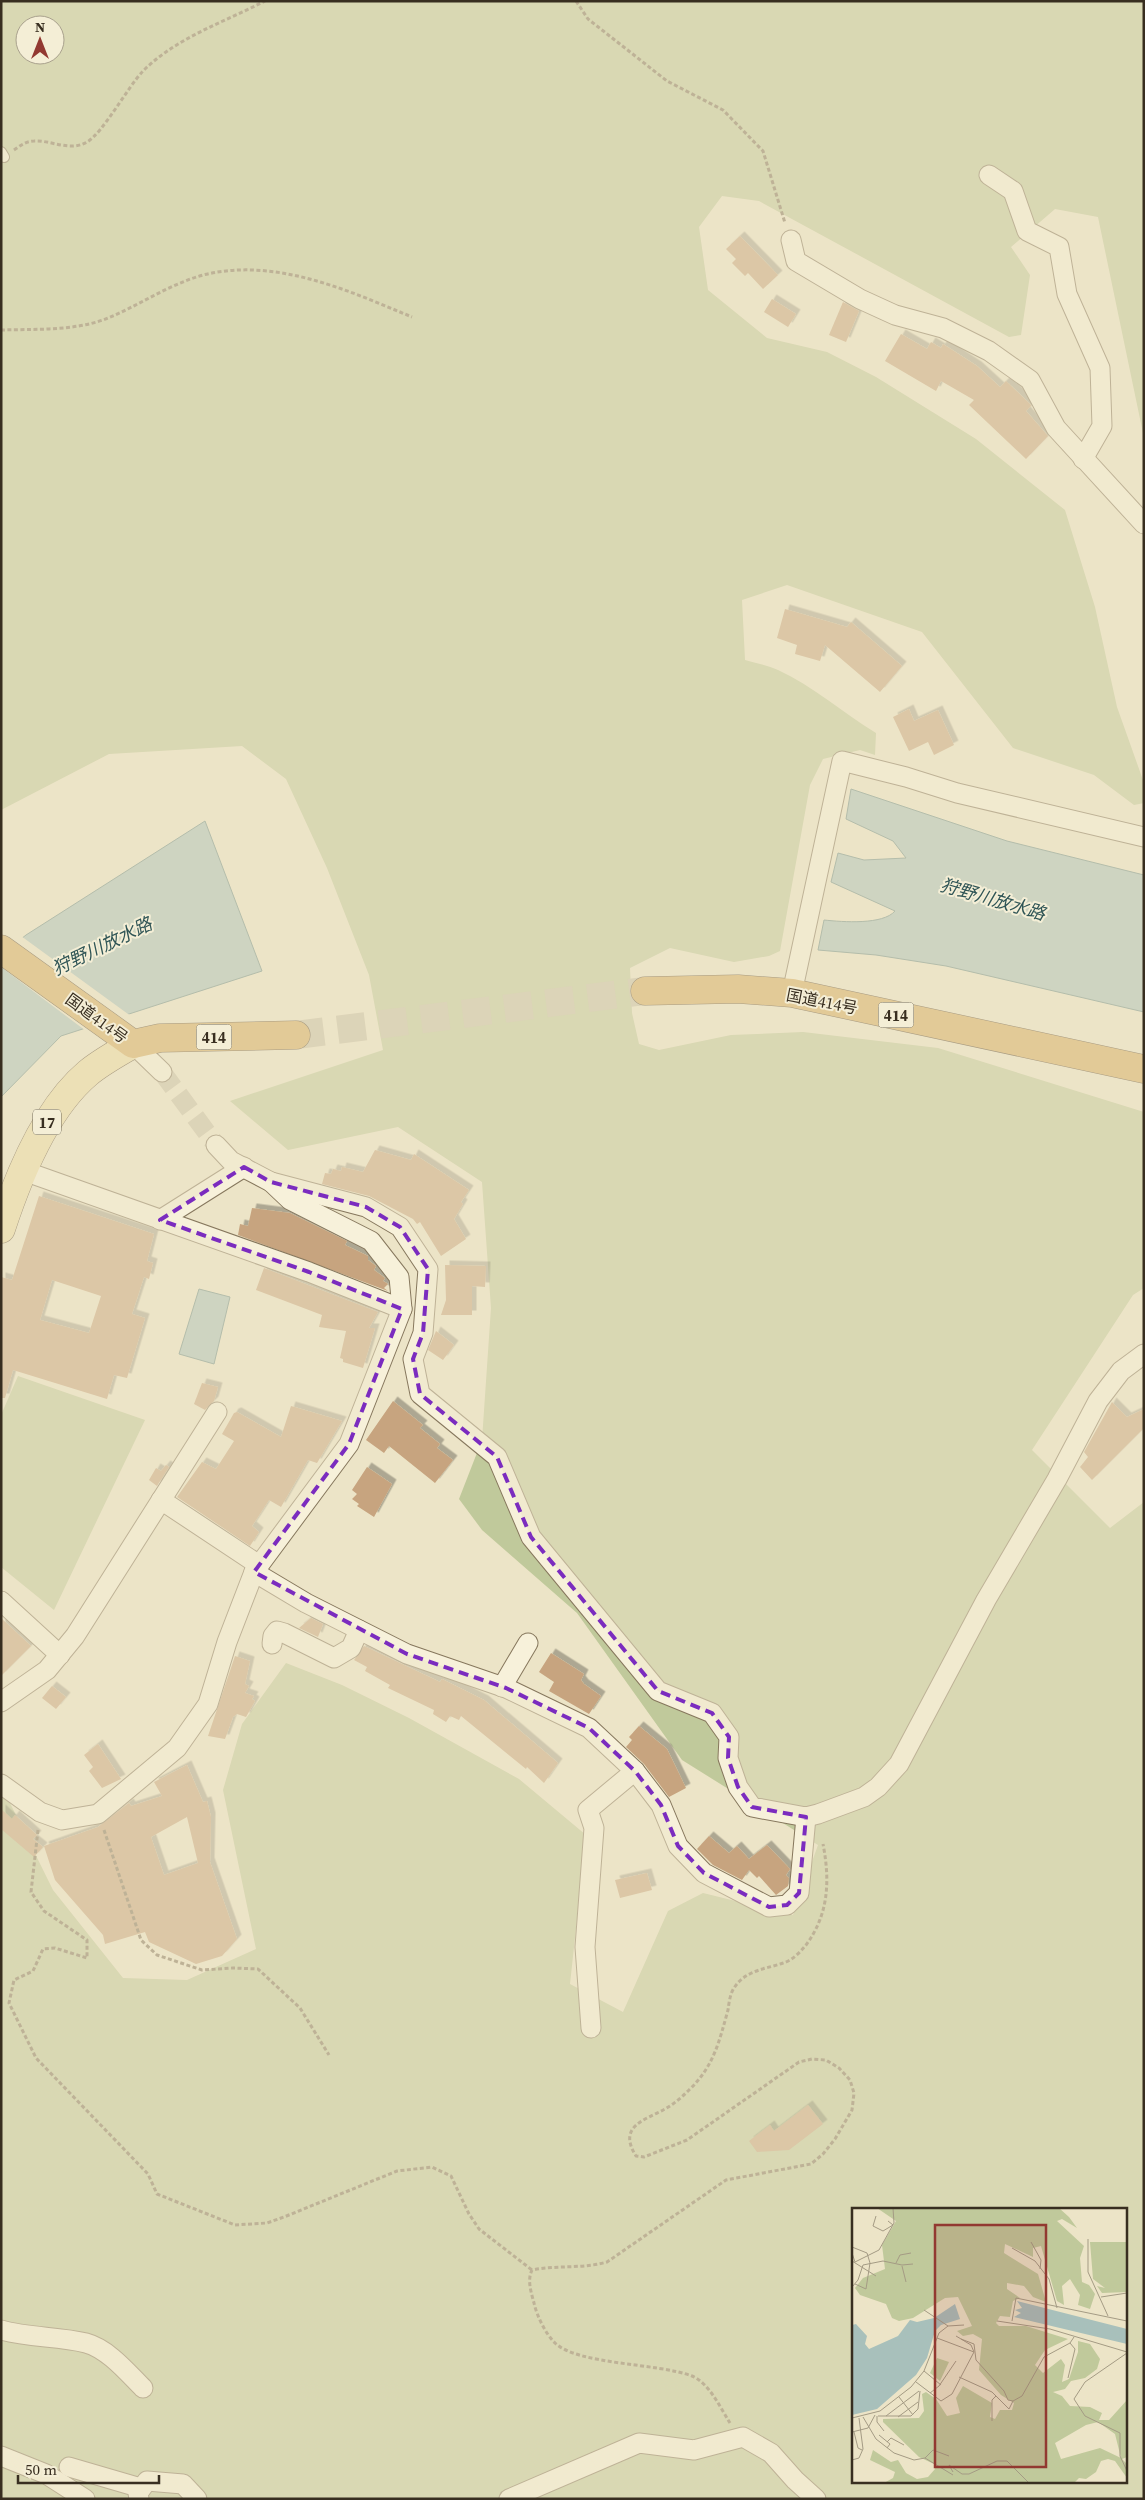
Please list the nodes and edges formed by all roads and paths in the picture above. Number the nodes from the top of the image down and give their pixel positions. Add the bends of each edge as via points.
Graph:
1 (265, 1) edge
2 (576, 1) edge
3 (2, 155) edge
4 (989, 175) dead end
5 (791, 240) joint
6 (412, 317) dead end
7 (1, 330) edge
8 (1082, 459) junction
9 (1144, 524) edge
10 (1144, 838) edge
11 (1, 949) edge
12 (645, 991) tunnel mouth
13 (792, 993) junction
14 (296, 1035) tunnel mouth
15 (123, 1037) junction
16 (1144, 1068) edge
17 (162, 1072) tunnel mouth
18 (216, 1145) tunnel mouth
19 (244, 1168) junction
20 (24, 1171) junction
21 (271, 1182) junction
22 (160, 1220) junction
23 (1, 1229) edge
24 (402, 1310) junction
25 (1144, 1354) edge
26 (217, 1412) dead end
27 (161, 1500) junction
28 (256, 1568) junction
29 (1, 1601) edge
30 (359, 1630) junction
31 (528, 1643) dead end
32 (272, 1644) dead end
33 (60, 1655) junction
34 (502, 1686) junction
35 (1, 1702) edge
36 (635, 1771) junction
37 (1, 1784) edge
38 (40, 1812) junction
39 (98, 1814) junction
40 (812, 1815) junction
41 (595, 2017) dead end
42 (329, 2055) dead end
43 (532, 2270) junction
44 (1, 2330) edge
45 (143, 2388) dead end
46 (743, 2437) junction
47 (1, 2456) edge
48 (69, 2467) dead end
49 (140, 2494) edge
50 (85, 2499) edge
51 (197, 2499) edge
52 (509, 2499) edge
53 (816, 2499) edge

1 - 3 path via 168,49 133,82 87,142 74,146 35,141
2 - 5 path via 588,19 667,81 723,110 763,152
4 - 8 street via 1013,190 1027,231 1059,246 1066,294 1100,368 1102,426
5 - 8 street via 796,261 852,294 895,315 943,328 989,351 1030,380 1056,428
6 - 7 path via 324,283 289,274 232,271 204,275 175,285 103,320 78,326
8 - 9 street
10 - 13 street via 957,793 842,761
11 - 15 highway, 国道414号
12 - 13 highway, 国道414号 / 414 via 738,989
13 - 16 highway, 国道414号 / 414
14 - 15 highway, 国道414号 / 414
15 - 17 street
15 - 20 main road, 17 via 67,1094 46,1123
18 - 19 street via 231,1161
19 - 21 street
19 - 22 street
20 - 22 street
20 - 23 main road, 17
21 - 24 street via 290,1200 371,1240 399,1277
21 - 40 street via 366,1206 400,1227 428,1270 422,1333 413,1359 420,1394 496,1457 532,1537 658,1691 712,1713 729,1737 728,1758 738,1787 752,1807
22 - 24 street via 309,1272
24 - 28 street via 349,1444
25 - 40 street via 1121,1371 1098,1401 1057,1479 986,1600 899,1764 864,1797
26 - 27 street
27 - 28 street
27 - 33 street
28 - 30 street via 306,1603
28 - 39 street via 227,1642 208,1704 177,1748
29 - 33 street
30 - 32 street via 350,1648 334,1658 284,1633 277,1632
30 - 34 street via 407,1654
31 - 34 street
33 - 35 street via 48,1670
34 - 36 street via 590,1728
36 - 40 street via 661,1805 678,1846 704,1872 769,1907 787,1905 799,1893
36 - 41 street via 588,1810 594,1828 585,1948
37 - 38 street
38 - 39 street via 62,1820
38 - 43 path via 31,1892 44,1911 87,1940 86,1958 55,1948 43,1949 33,1971 14,1980 9,2004 36,2058 148,2174 157,2194 235,2225 268,2222 397,2171 432,2167 451,2176 479,2228
39 - 42 path via 141,1940 157,1955 202,1970 258,1969 300,2008
40 - 43 path via 828,1886 825,1910 816,1932 788,1961 742,1977 733,1989 714,2057 707,2070 689,2091 667,2108 634,2125 630,2134 631,2148 636,2156 644,2157 686,2140 774,2078 799,2062 812,2059 826,2060 839,2068 850,2080 854,2093 852,2110 835,2139 810,2164 726,2180 607,2262 589,2267
43 - 46 path via 529,2275 536,2311 556,2344 587,2357 693,2376 704,2384 736,2432
44 - 45 street via 87,2343 123,2367
46 - 52 street via 694,2450 639,2444
46 - 53 street via 771,2453
47 - 50 street via 46,2474
48 - 49 street
49 - 51 street via 147,2481 183,2484

